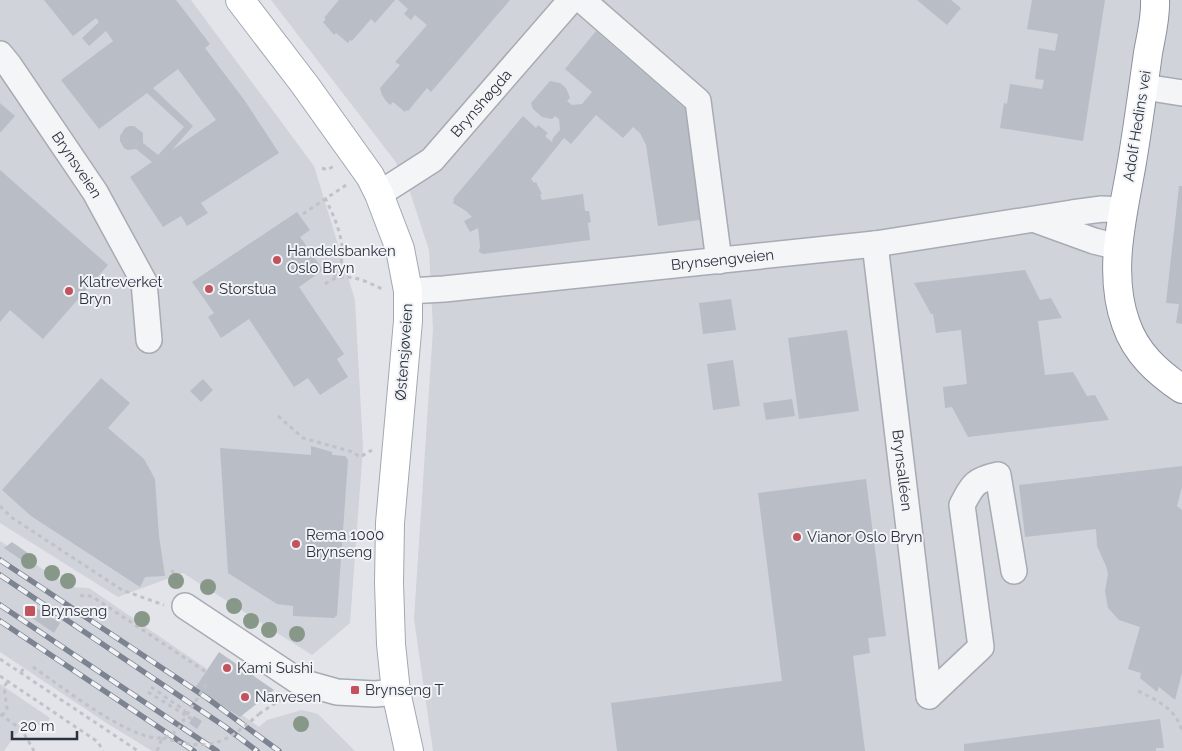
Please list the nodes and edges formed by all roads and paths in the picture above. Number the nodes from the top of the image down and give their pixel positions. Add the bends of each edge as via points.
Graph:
1 (240, 0) edge
2 (571, 0) edge
3 (582, 0) edge
4 (1156, 1) edge
5 (0, 54) edge
6 (1144, 87) junction
7 (1182, 93) edge
8 (335, 165) dead end
9 (322, 168) dead end
10 (346, 185) dead end
11 (379, 194) junction
12 (325, 198) junction
13 (1124, 210) junction
14 (302, 214) dead end
15 (1036, 220) junction
16 (875, 244) junction
17 (1118, 247) junction
18 (720, 261) junction
19 (333, 278) junction
20 (325, 284) dead end
21 (395, 290) junction
22 (149, 340) dead end
23 (1178, 384) edge
24 (278, 416) dead end
25 (377, 447) dead end
26 (0, 506) edge
27 (1014, 572) dead end
28 (80, 596) dead end
29 (185, 606) joint
30 (0, 658) edge
31 (33, 667) dead end
32 (24, 668) dead end
33 (21, 672) junction
34 (206, 672) dead end
35 (0, 676) edge
36 (8, 681) junction
37 (208, 681) dead end
38 (151, 688) dead end
39 (1138, 691) dead end
40 (148, 692) dead end
41 (396, 692) junction
42 (259, 714) dead end
43 (1, 715) edge
44 (186, 717) junction
45 (1182, 731) edge
46 (162, 738) junction
47 (34, 751) edge
48 (103, 751) edge
49 (138, 751) edge
50 (157, 751) edge
51 (409, 751) edge

1 - 11 main road, Østensjøveien via 352,149
2 - 11 street, Brynshøgda via 432,160
3 - 18 street via 698,101
4 - 6 main road, Adolf Hedins vei
5 - 22 street, Brynsveien via 95,192 144,282
6 - 7 street
6 - 13 main road, Adolf Hedins vei
8 - 9 path via 328,170
10 - 12 path
11 - 21 main road, Østensjøveien via 400,249
12 - 14 path
12 - 19 path via 337,224 342,246 342,263
13 - 15 street, Brynsengveien via 1102,209
13 - 17 main road, Adolf Hedins vei
15 - 16 street, Brynsengveien
15 - 17 street, Brynsengveien via 1094,242
16 - 18 street, Brynsengveien
16 - 27 street, Brynsalléen via 929,696 981,648 962,505 972,486 984,478 998,475
17 - 23 main road, Adolf Hedins vei via 1120,302 1126,324 1138,349 1155,370
18 - 21 street, Brynsengveien via 444,289
19 - 20 path
19 - 21 path via 354,278
21 - 41 main road, Østensjøveien via 408,321 390,523 389,601
24 - 25 path via 303,438 353,452 360,457
26 - 29 path via 11,517 122,590 175,609
28 - 34 path via 93,597
29 - 41 street via 298,682 337,692
30 - 33 path
31 - 46 path, bridge via 122,727
32 - 33 path
33 - 49 path
35 - 36 path
36 - 43 path via 4,688 7,709
36 - 48 path via 98,742
37 - 44 path, bridge
38 - 44 path via 184,710 195,722
39 - 45 path via 1172,712
40 - 44 path
41 - 51 main road, Østensjøveien
42 - 46 path, bridge via 237,733 213,746 198,748
43 - 47 path via 22,730
44 - 46 path, bridge via 175,732
46 - 50 path

